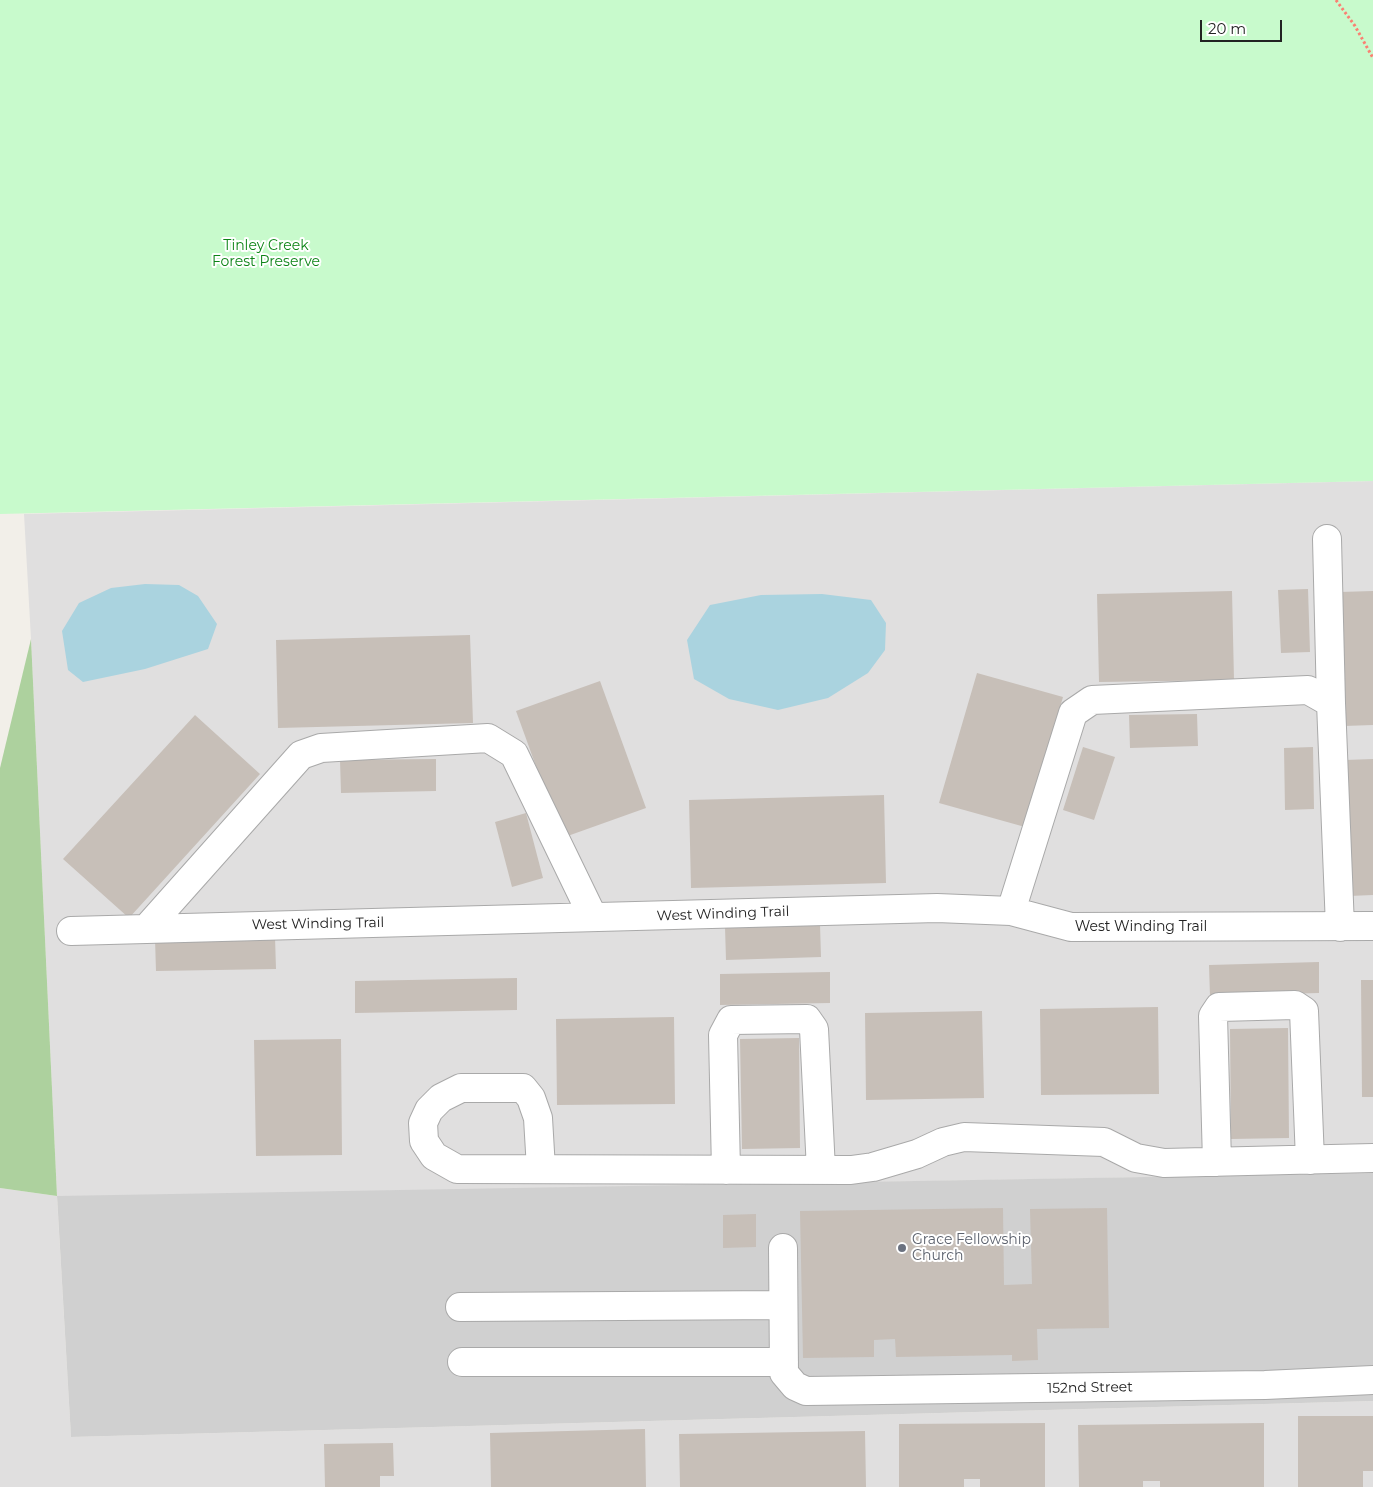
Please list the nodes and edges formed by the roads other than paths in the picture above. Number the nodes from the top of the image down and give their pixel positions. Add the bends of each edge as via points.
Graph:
1 (1327, 539) dead end
2 (1332, 703) junction
3 (1011, 911) junction
4 (593, 917) junction
5 (1373, 926) edge
6 (1340, 927) junction
7 (146, 929) junction
8 (72, 931) dead end
9 (1373, 1158) edge
10 (1310, 1160) junction
11 (1218, 1162) junction
12 (541, 1169) junction
13 (726, 1170) junction
14 (821, 1170) junction
15 (783, 1248) dead end
16 (783, 1305) junction
17 (460, 1307) dead end
18 (462, 1362) dead end
19 (784, 1362) junction
20 (1373, 1380) edge

1 - 2 street
2 - 3 street via 1308,690 1092,700 1073,713
2 - 6 street
3 - 4 street, West Winding Trail via 937,908
3 - 6 street, West Winding Trail via 1071,928
4 - 7 street, West Winding Trail
4 - 7 street via 514,754 488,738 321,748 301,755
5 - 6 street, West Winding Trail
7 - 8 street, West Winding Trail
9 - 10 street
10 - 11 street
10 - 11 street via 1304,1011 1295,1005 1218,1007 1213,1016
11 - 14 street via 1164,1163 1136,1158 1104,1142 964,1137 873,1167
12 - 12 street via 457,1169 434,1156 424,1141 423,1123 429,1110 441,1098 461,1088 523,1088 531,1098 538,1118
12 - 13 street
13 - 14 street
13 - 14 street via 723,1035 731,1020 808,1019 814,1029
15 - 16 street
16 - 17 street
16 - 19 street
18 - 19 street
19 - 20 street, 152nd Street via 784,1373 795,1386 806,1391 1265,1385

